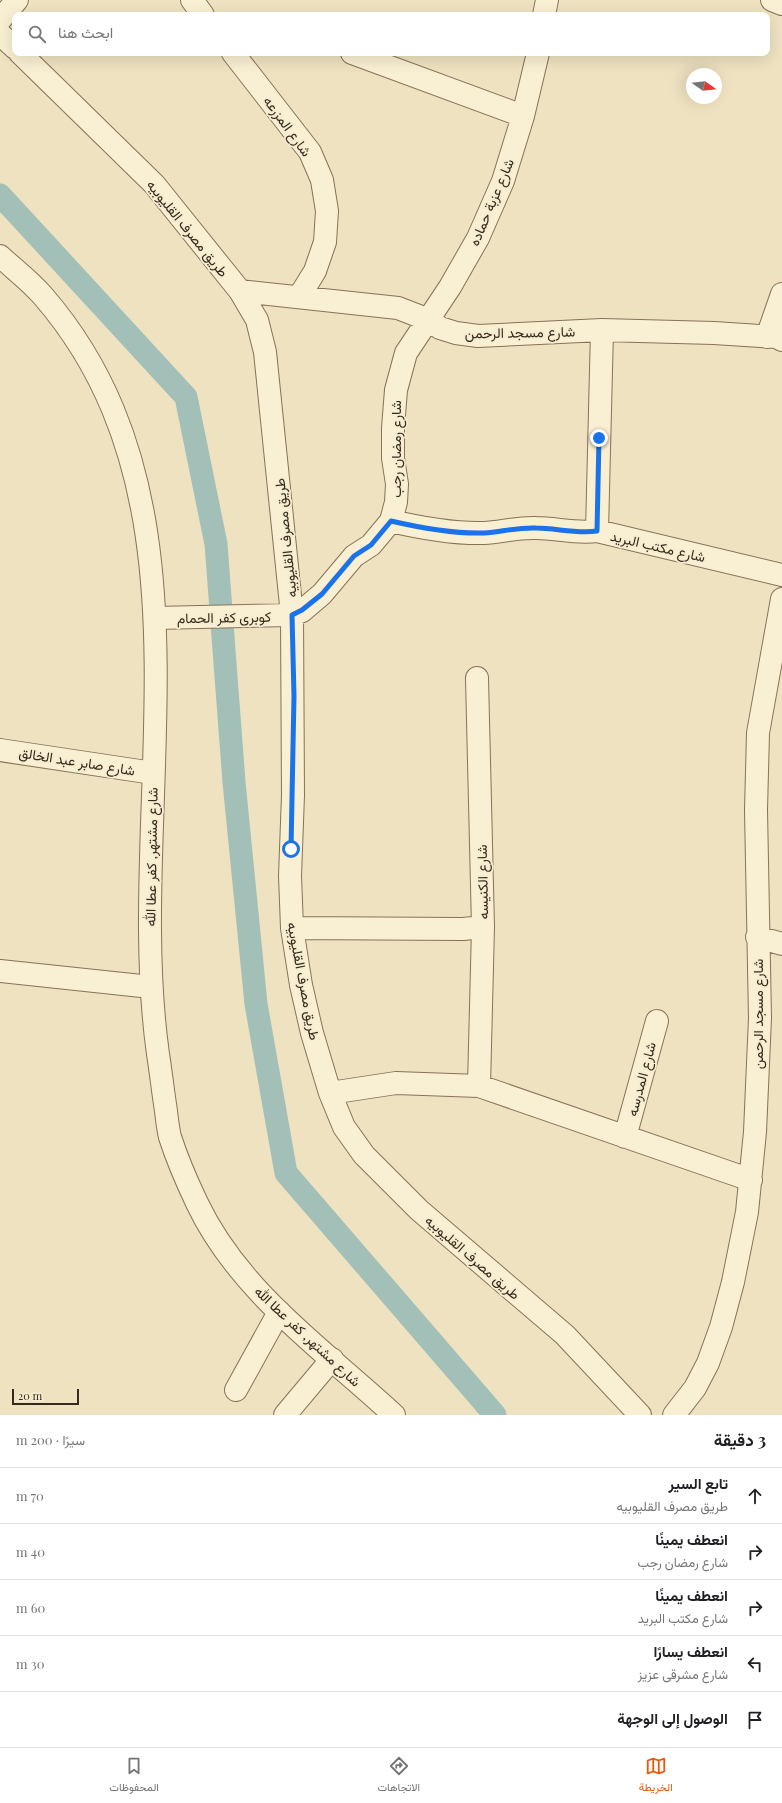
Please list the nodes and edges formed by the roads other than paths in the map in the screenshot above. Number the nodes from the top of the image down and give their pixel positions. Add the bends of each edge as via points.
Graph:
1 (17, 0) edge
2 (192, 0) edge
3 (547, 0) edge
4 (772, 0) edge
5 (782, 4) edge
6 (201, 12) edge
7 (545, 12) edge
8 (0, 20) edge
9 (0, 34) edge
10 (12, 45) edge
11 (23, 56) edge
12 (235, 56) edge
13 (360, 56) edge
14 (537, 56) edge
15 (523, 116) junction
16 (0, 256) edge
17 (240, 291) junction
18 (782, 294) edge
19 (299, 297) junction
20 (429, 320) junction
21 (602, 330) junction
22 (774, 338) edge
23 (391, 521) junction
24 (597, 531) junction
25 (782, 575) edge
26 (782, 599) edge
27 (285, 616) junction
28 (155, 618) junction
29 (477, 678) dead end
30 (0, 750) edge
31 (153, 773) junction
32 (483, 927) junction
33 (292, 928) junction
34 (757, 937) junction
35 (782, 944) edge
36 (0, 971) edge
37 (151, 987) junction
38 (657, 1021) dead end
39 (479, 1086) junction
40 (330, 1093) junction
41 (625, 1137) junction
42 (751, 1180) junction
43 (279, 1312) junction
44 (332, 1359) junction
45 (236, 1390) dead end
46 (285, 1415) edge
47 (394, 1415) edge
48 (640, 1415) edge
49 (674, 1415) edge

1 - 8 street
2 - 6 street
3 - 7 street
4 - 5 street
9 - 10 street
11 - 17 street, طريق مصرف القليوبيه via 154,184
12 - 19 street, شارع المزرعه via 310,152 322,180 327,211 325,242 315,271
13 - 15 street
14 - 15 street, شارع عزبة حماده
15 - 20 street, شارع عزبة حماده via 503,181 478,238
16 - 28 street, شارع مشتهر, كفر عطا الله via 41,294 68,327 95,373 116,417 135,477 148,540
17 - 19 street, شارع مسجد الرحمن
17 - 27 street, طريق مصرف القليوبيه via 257,320 265,352
18 - 22 street
19 - 20 street, شارع مسجد الرحمن via 398,308
20 - 21 street, شارع مسجد الرحمن via 440,328 478,336
20 - 23 street, شارع رمضان رجب via 406,353 396,390 393,458 397,484
21 - 22 street, شارع مسجد الرحمن via 714,333
21 - 24 street
23 - 24 street, شارع مكتب البريد via 420,528 456,532 482,533 534,527 586,533
23 - 27 street, شارع رمضان رجب via 371,545 354,556 322,594 302,610
24 - 25 street, شارع مكتب البريد
26 - 34 street, شارع مسجد الرحمن via 758,733
27 - 28 street, كوبرى كفر الحمام
27 - 33 street, طريق مصرف القليوبيه via 293,795 290,876
28 - 31 street, شارع مشتهر, كفر عطا الله
29 - 32 street, شارع الكنيسه
30 - 31 street, شارع صابر عبد الخالق
31 - 37 street, شارع مشتهر, كفر عطا الله via 149,944
32 - 33 street
32 - 39 street, شارع الكنيسه
33 - 40 street, طريق مصرف القليوبيه via 312,1033
34 - 35 street
34 - 42 street, شارع مسجد الرحمن via 760,1018
36 - 37 street
37 - 43 street, شارع مشتهر, كفر عطا الله via 153,1022 169,1135 197,1204 228,1255
38 - 41 street, شارع المدرسه
39 - 40 street via 396,1083
39 - 41 street
40 - 48 street, طريق مصرف القليوبيه via 344,1127 364,1155 419,1210 565,1335
41 - 42 street
42 - 49 street, شارع مسجد الرحمن via 733,1282 721,1327 708,1363 695,1388
43 - 44 street, شارع مشتهر, كفر عطا الله
43 - 45 street
44 - 46 street
44 - 47 street, شارع مشتهر, كفر عطا الله

